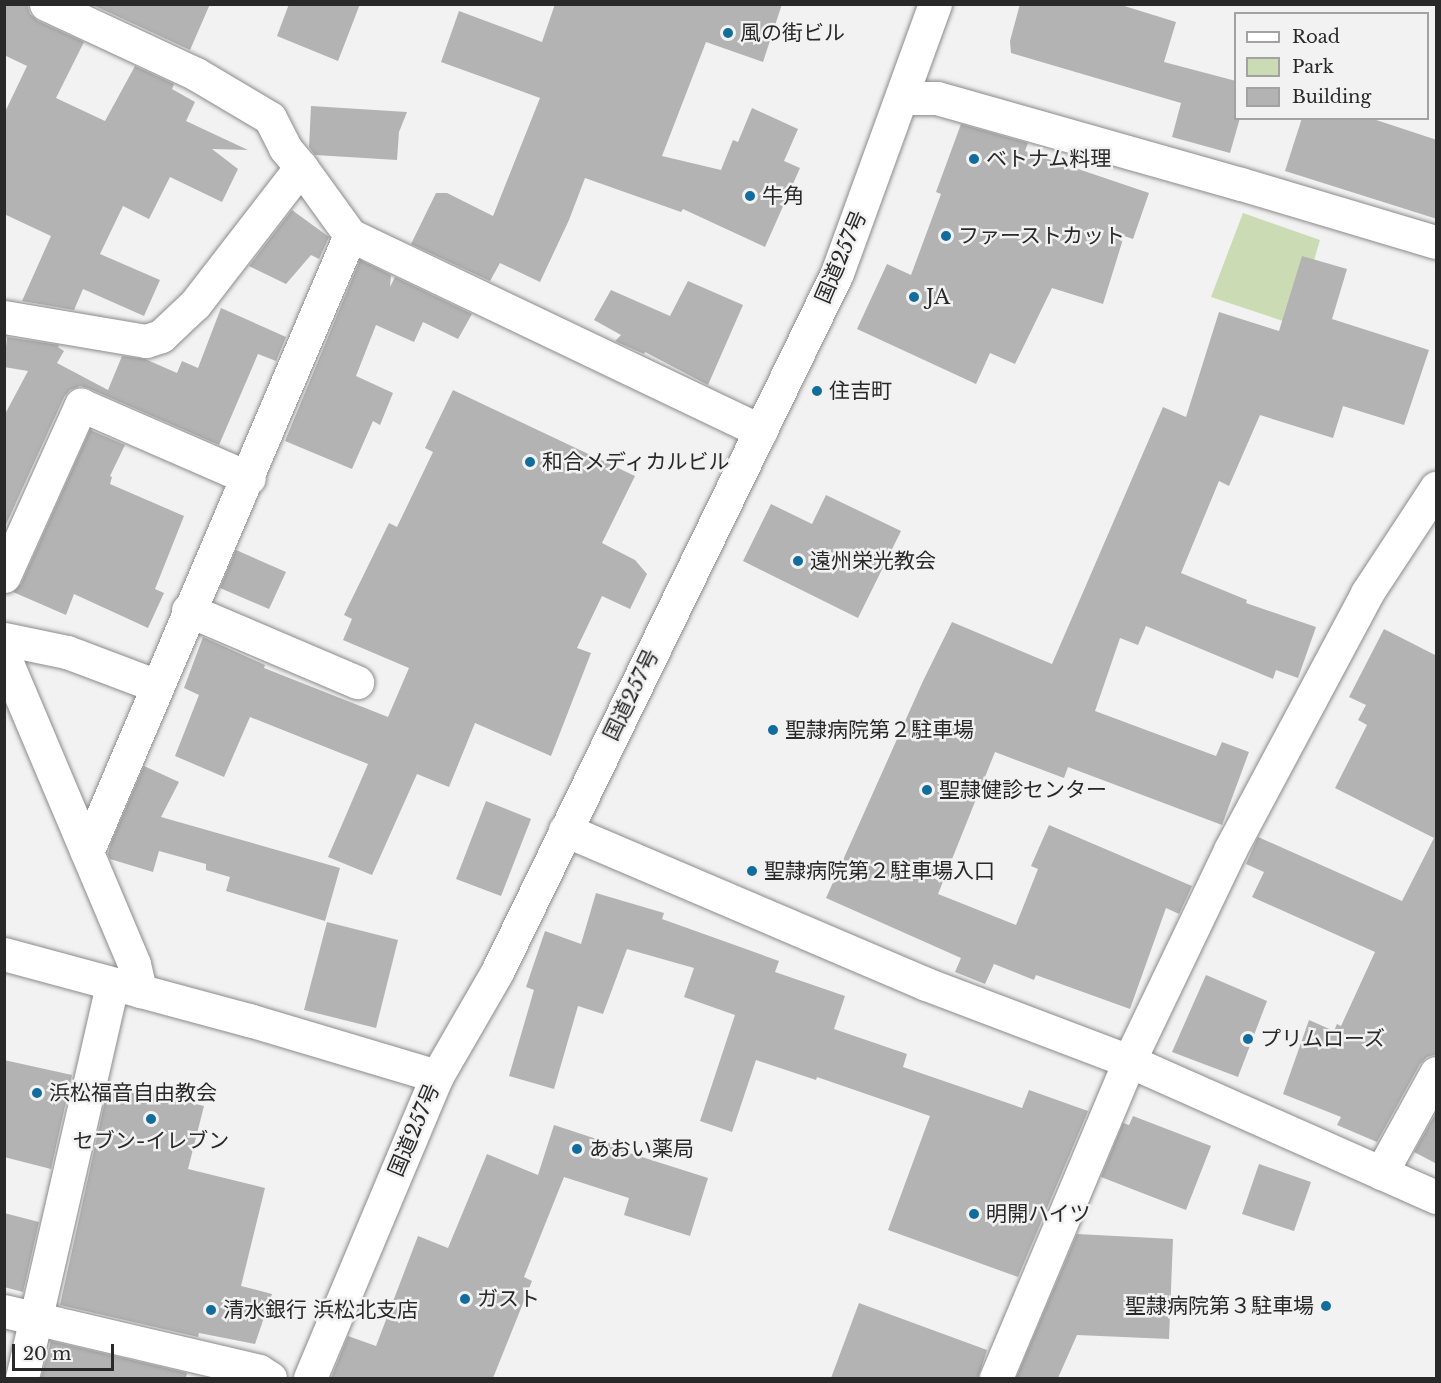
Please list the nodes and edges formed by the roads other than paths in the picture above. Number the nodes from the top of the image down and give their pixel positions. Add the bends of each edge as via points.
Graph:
1 (46, 4) edge
2 (935, 4) edge
3 (903, 98) junction
4 (301, 167) junction
5 (350, 235) junction
6 (1437, 242) edge
7 (4, 316) edge
8 (761, 431) junction
9 (249, 478) junction
10 (1437, 488) edge
11 (4, 576) edge
12 (188, 610) junction
13 (4, 639) edge
14 (4, 656) edge
15 (357, 682) dead end
16 (157, 686) junction
17 (566, 830) junction
18 (87, 852) junction
19 (4, 954) edge
20 (126, 988) junction
21 (1129, 1061) junction
22 (1437, 1073) edge
23 (437, 1076) junction
24 (1381, 1173) junction
25 (1437, 1197) edge
26 (4, 1311) edge
27 (36, 1319) junction
28 (22, 1378) edge
29 (270, 1378) edge
30 (310, 1378) edge
31 (996, 1378) edge

1 - 4 main road via 196,74 270,118 285,148
2 - 3 main road, 国道257号
3 - 6 main road via 937,98
3 - 8 main road, 国道257号 via 837,273
4 - 5 main road
4 - 7 main road via 195,304 161,336 146,341
5 - 8 main road
5 - 9 main road
8 - 17 main road, 国道257号
9 - 11 main road via 81,405
9 - 12 main road
10 - 21 main road via 1367,593 1230,850
12 - 15 main road
12 - 16 main road
13 - 16 main road via 67,652
14 - 18 main road
16 - 18 main road
17 - 21 main road via 926,984
17 - 23 main road, 国道257号 via 497,972
18 - 20 main road via 134,964
19 - 20 main road
20 - 23 main road
20 - 27 main road
21 - 24 main road
21 - 31 main road
22 - 24 main road
23 - 30 main road, 国道257号
24 - 25 main road
26 - 27 main road
27 - 28 main road
27 - 29 main road via 259,1371

